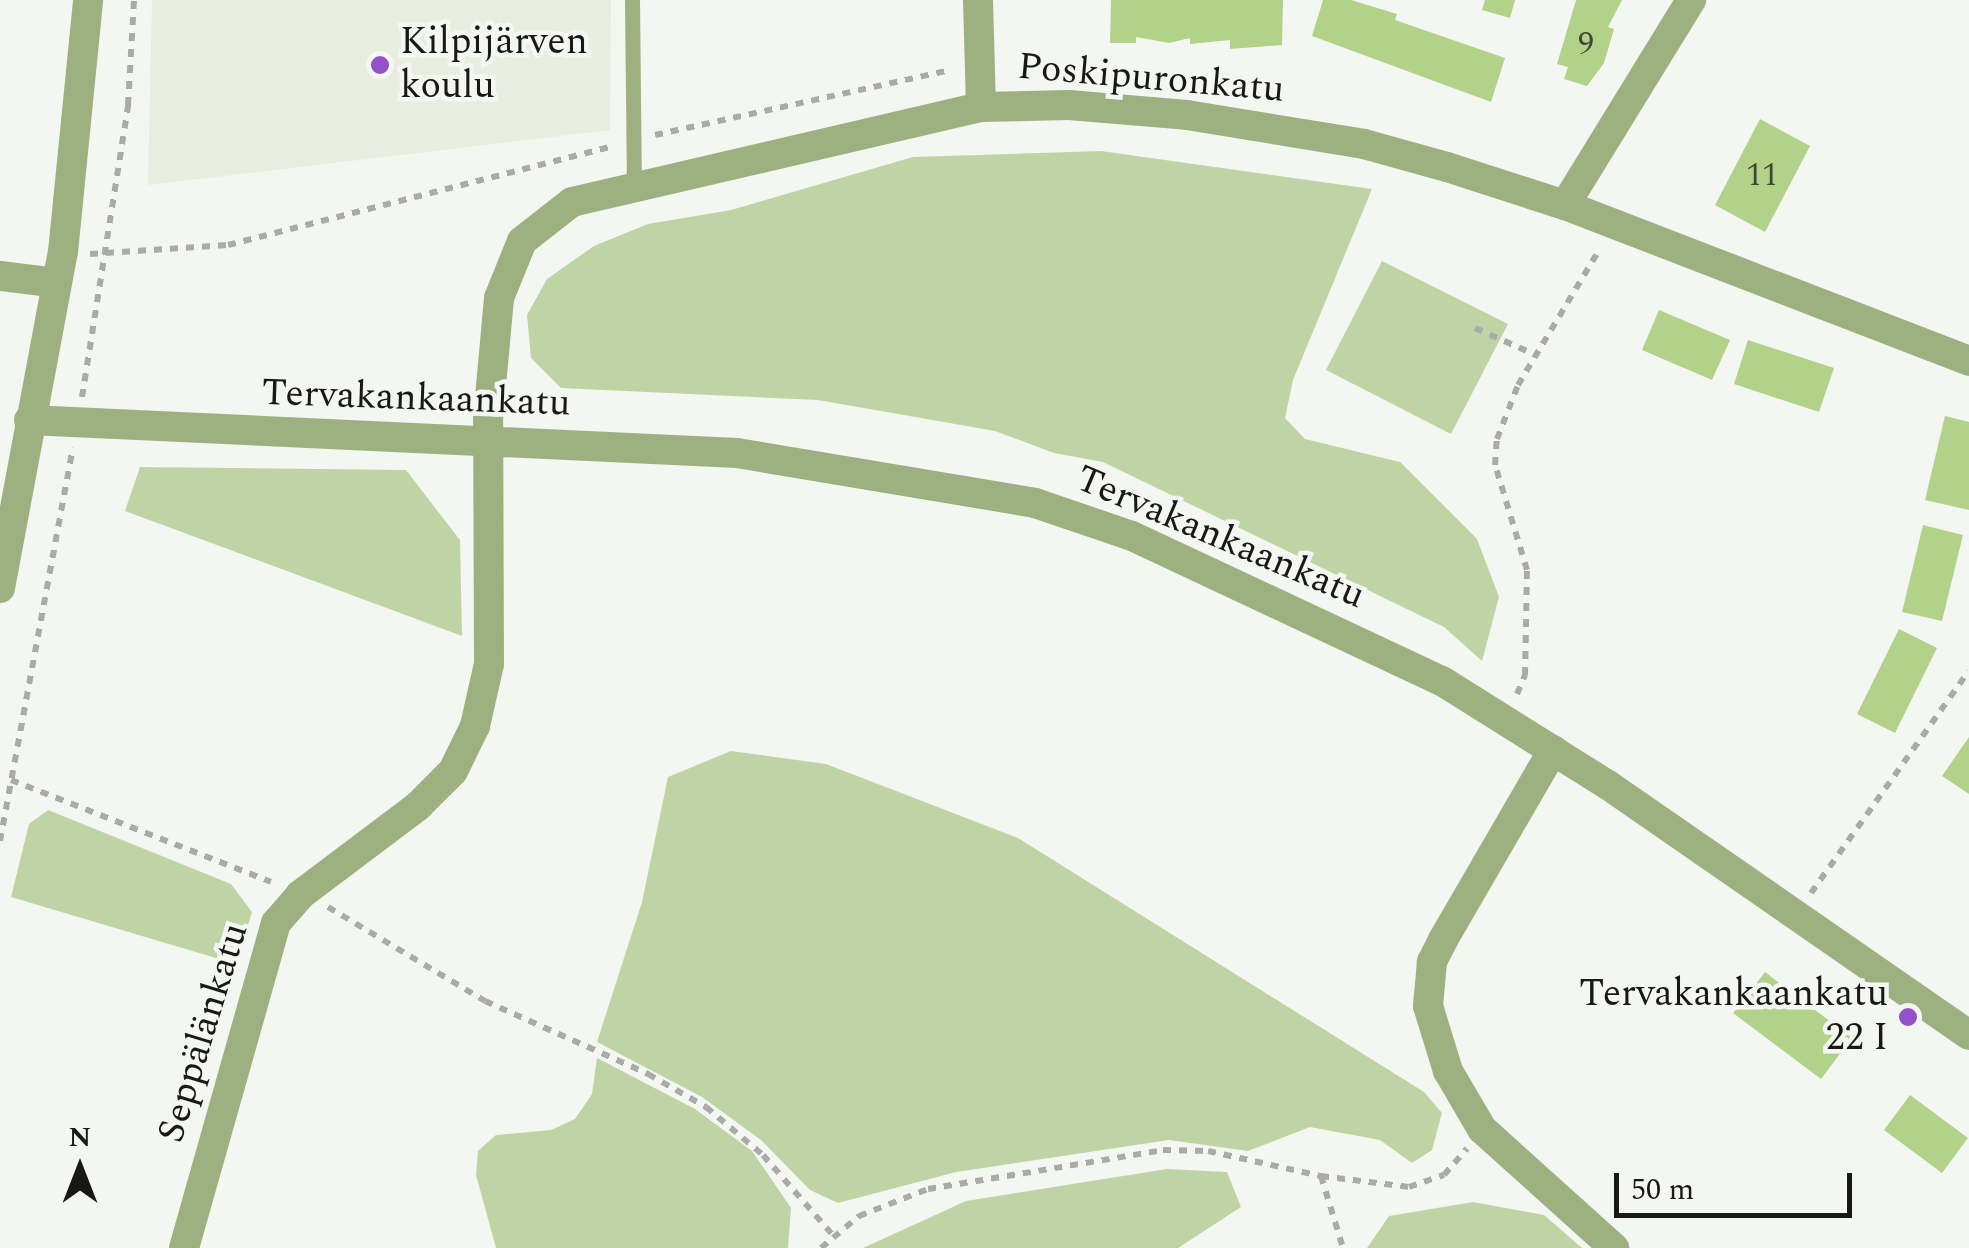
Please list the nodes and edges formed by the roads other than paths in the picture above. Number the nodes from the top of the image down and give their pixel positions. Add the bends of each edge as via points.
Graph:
1 (88, 0) edge
2 (632, 0) edge
3 (978, 0) edge
4 (1691, 0) edge
5 (980, 107) junction
6 (634, 185) junction
7 (1566, 205) junction
8 (0, 276) edge
9 (57, 283) junction
10 (1969, 362) edge
11 (29, 420) junction
12 (489, 445) junction
13 (0, 588) edge
14 (1553, 750) junction
15 (1969, 1035) edge
16 (184, 1248) edge
17 (1614, 1248) edge

1 - 9 street
2 - 6 lane
3 - 5 street
4 - 7 street
5 - 6 street, Poskipuronkatu
5 - 7 street, Poskipuronkatu via 1108,108 1299,132 1364,144
6 - 12 street, Poskipuronkatu via 572,202 522,241 499,298
7 - 10 street, Poskipuronkatu
8 - 9 street
9 - 11 street
11 - 12 street, Tervakankaankatu
11 - 13 street
12 - 14 street, Tervakankaankatu via 737,453 1035,504 1132,536 1354,638 1442,681
12 - 16 street, Seppälänkatu via 488,664 475,726 452,771 418,806 300,895 276,924
14 - 15 street, Tervakankaankatu
14 - 17 street via 1443,940 1428,980 1428,1006 1448,1072 1482,1129

